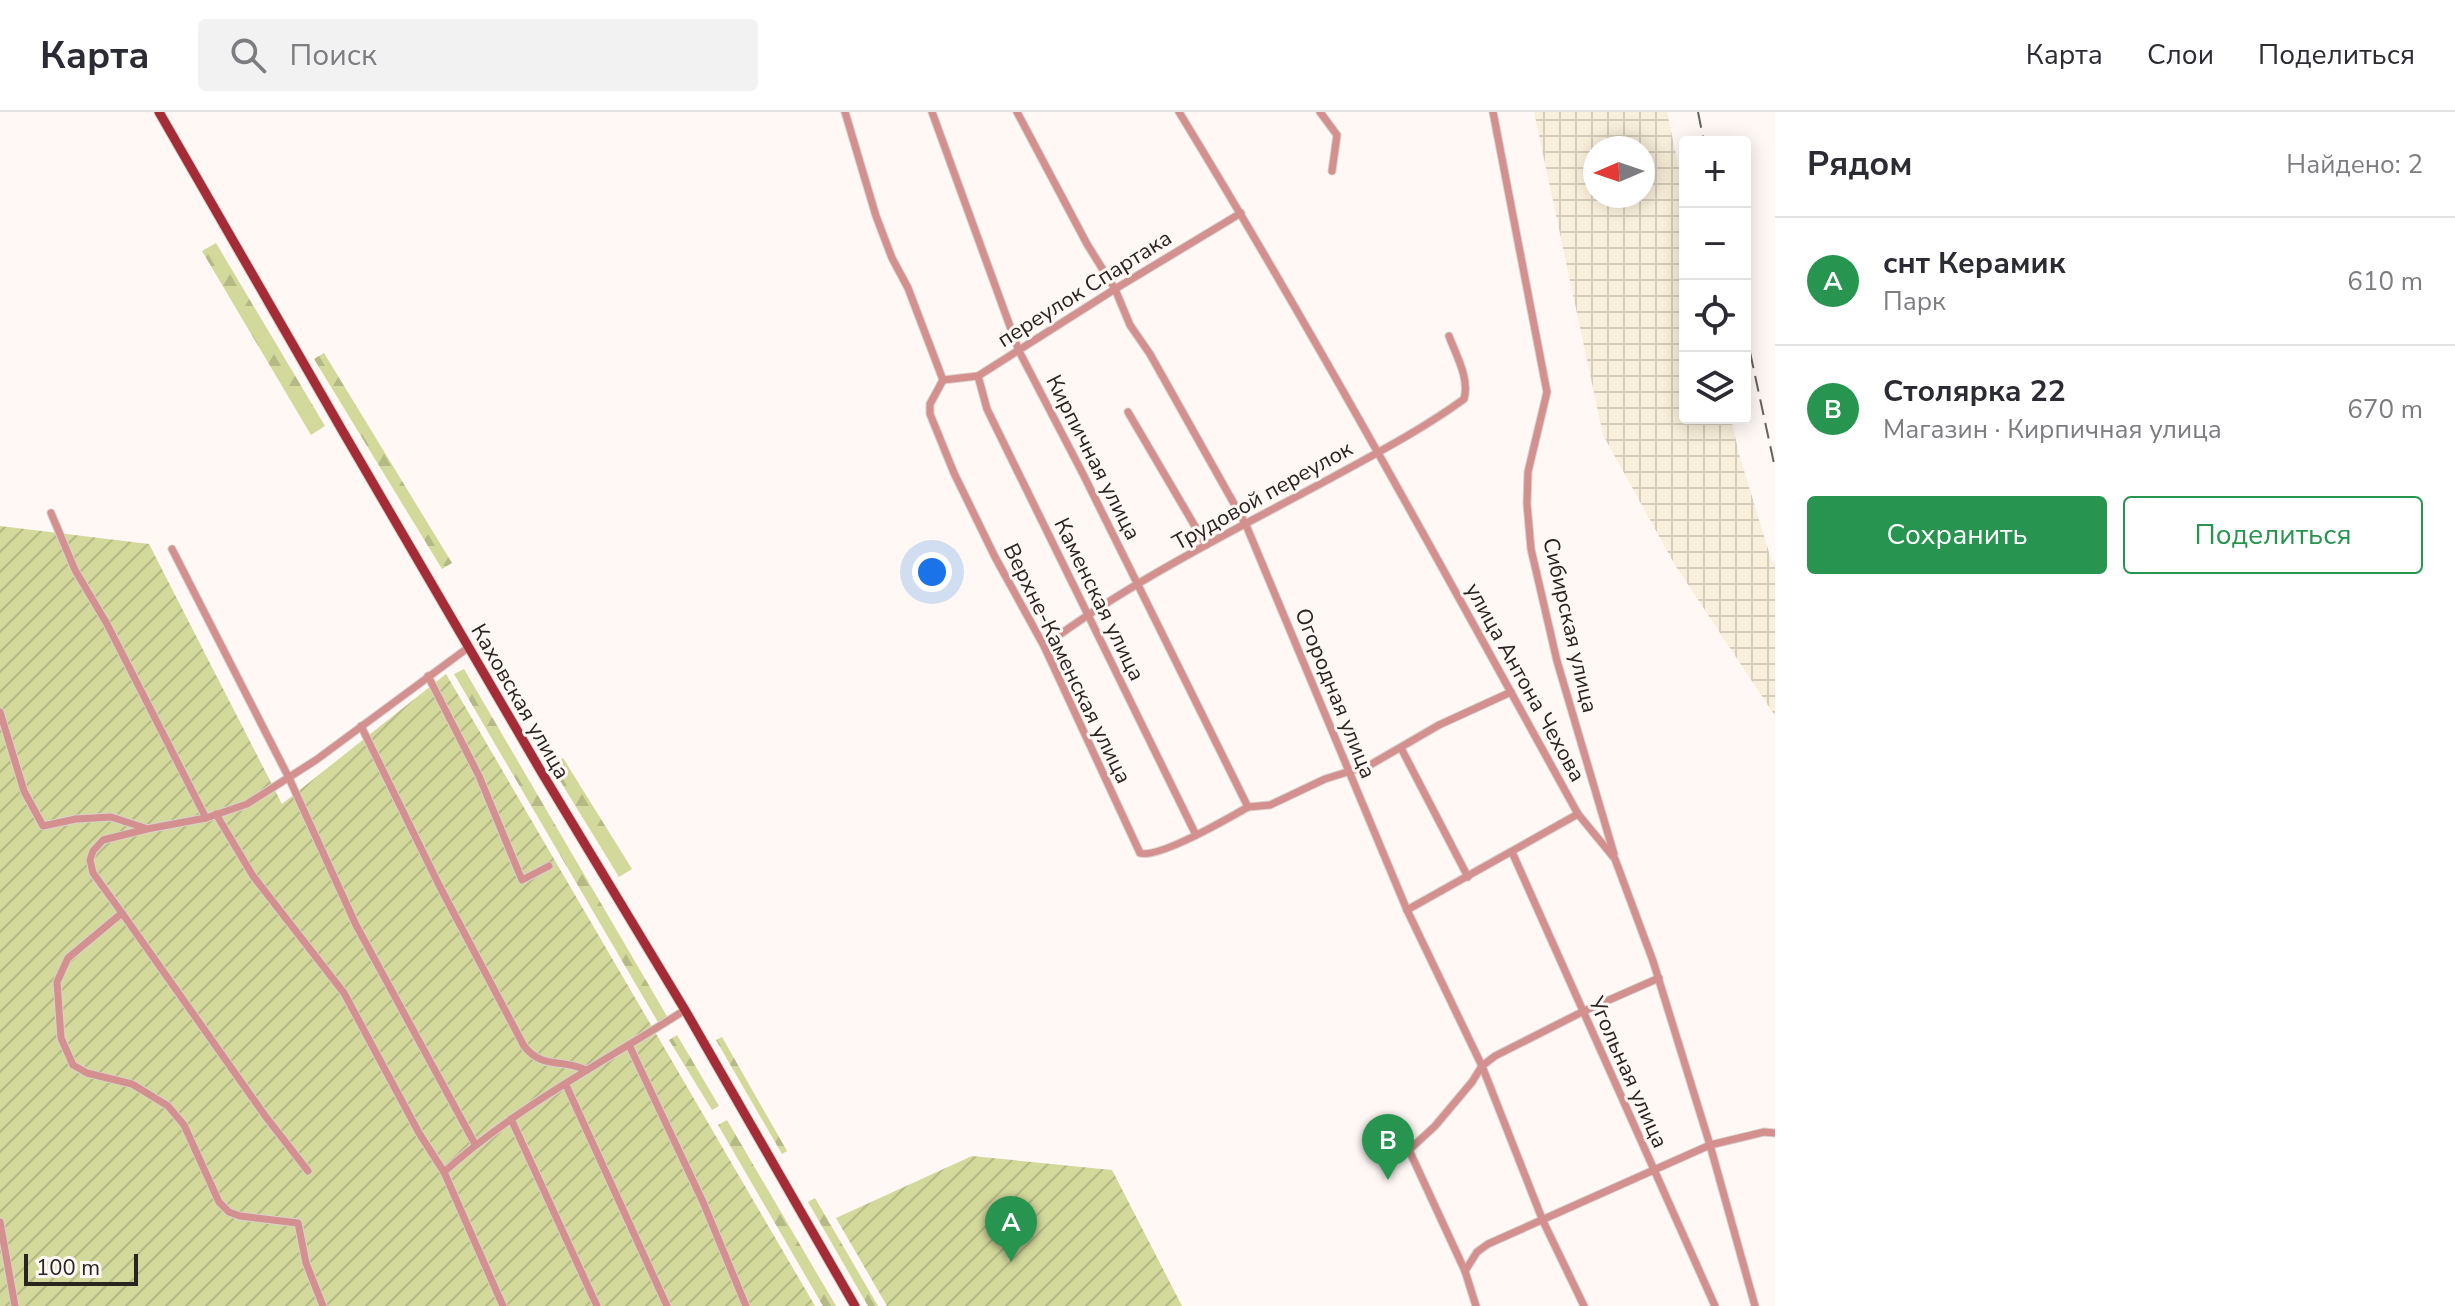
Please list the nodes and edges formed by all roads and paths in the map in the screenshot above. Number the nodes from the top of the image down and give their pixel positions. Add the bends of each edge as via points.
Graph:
1 (159, 112) edge
2 (845, 112) edge
3 (932, 112) edge
4 (1017, 112) edge
5 (1179, 112) edge
6 (1320, 112) edge
7 (1493, 112) edge
8 (1332, 171) dead end
9 (1241, 213) junction
10 (1115, 289) junction
11 (1449, 336) dead end
12 (1019, 351) junction
13 (978, 376) junction
14 (943, 380) junction
15 (1128, 412) dead end
16 (1377, 453) junction
17 (51, 513) dead end
18 (1246, 525) junction
19 (1206, 545) junction
20 (172, 549) dead end
21 (1138, 584) junction
22 (1087, 614) junction
23 (1044, 646) junction
24 (469, 647) junction
25 (428, 676) junction
26 (1511, 692) junction
27 (0, 712) edge
28 (361, 726) junction
29 (1401, 748) junction
30 (1348, 773) junction
31 (289, 778) junction
32 (1248, 807) junction
33 (216, 814) junction
34 (1578, 814) junction
35 (206, 818) junction
36 (147, 829) junction
37 (1196, 835) junction
38 (1512, 852) junction
39 (1615, 859) junction
40 (549, 866) dead end
41 (1468, 877) junction
42 (1407, 910) junction
43 (122, 913) junction
44 (1659, 978) junction
45 (685, 1010) junction
46 (1584, 1011) junction
47 (629, 1045) junction
48 (1482, 1066) junction
49 (586, 1070) junction
50 (566, 1085) junction
51 (511, 1119) junction
52 (1775, 1133) edge
53 (475, 1144) junction
54 (1710, 1145) junction
55 (1654, 1170) junction
56 (308, 1171) dead end
57 (444, 1172) junction
58 (1543, 1221) junction
59 (0, 1222) edge
60 (1465, 1271) junction
61 (15, 1306) edge
62 (323, 1306) edge
63 (503, 1306) edge
64 (597, 1306) edge
65 (667, 1306) edge
66 (746, 1306) edge
67 (855, 1306) edge
68 (1476, 1306) edge
69 (1584, 1306) edge
70 (1715, 1306) edge
71 (1755, 1306) edge

1 - 24 main road, Каховская улица
2 - 14 street via 876,216
3 - 12 street, Кирпичная улица
4 - 10 street, Огородная улица
5 - 9 street, улица Антона Чехова
6 - 8 street via 1337,135
7 - 39 street, Сибирская улица via 1547,392 1528,472 1531,549 1557,661
9 - 10 street, переулок Спартака
9 - 16 street, улица Антона Чехова
10 - 12 street, переулок Спартака
10 - 18 street, Огородная улица via 1130,325
11 - 16 street, Трудовой переулок via 1462,372 1464,399
12 - 13 street, переулок Спартака
12 - 21 street, Кирпичная улица
13 - 14 street, переулок Спартака
13 - 22 street, Каменская улица via 987,409
14 - 23 street, Верхне-Каменская улица via 930,404 934,426 995,557
15 - 19 street
16 - 18 street, Трудовой переулок
16 - 26 street, улица Антона Чехова
17 - 35 street via 75,570
18 - 19 street, Трудовой переулок
18 - 30 street, Огородная улица
19 - 21 street, Трудовой переулок
20 - 31 street
21 - 22 street, Трудовой переулок
21 - 32 street, Кирпичная улица
22 - 23 street, Трудовой переулок
22 - 37 street, Каменская улица
23 - 37 street, Верхне-Каменская улица via 1140,853 1147,855
24 - 25 street
24 - 45 main road, Каховская улица
25 - 28 street
25 - 40 street via 479,776 522,880
26 - 29 street, Верхне-Каменская улица
26 - 34 street, улица Антона Чехова
27 - 36 street via 24,791 43,826 111,817
28 - 31 street
28 - 49 street via 524,1046 534,1059
29 - 30 street, Верхне-Каменская улица
29 - 41 street, Огородная улица
30 - 32 street, Верхне-Каменская улица via 1263,808
30 - 42 street, Огородная улица
31 - 33 street via 247,804
31 - 53 street via 356,925
32 - 37 street, Верхне-Каменская улица
33 - 35 street
33 - 57 street via 253,876 344,993
34 - 38 street
34 - 39 street, улица Антона Чехова
35 - 36 street
36 - 43 street via 103,840 90,860 93,873
38 - 41 street
38 - 46 street, Угольная улица
39 - 44 street, улица Антона Чехова
41 - 42 street
42 - 48 street, Огородная улица
43 - 56 street
43 - 62 street via 68,958 57,982 61,1038 73,1065 132,1084 168,1106 184,1125 219,1202 229,1212 298,1223
44 - 46 street
44 - 54 street, улица Антона Чехова
45 - 47 street
45 - 67 main road, Каховская улица
46 - 48 street
46 - 55 street, Угольная улица
47 - 49 street
47 - 66 street
48 - 58 street, Огородная улица
48 - 60 street via 1409,1150
49 - 50 street
50 - 51 street
50 - 65 street
51 - 53 street
51 - 64 street
52 - 54 street
53 - 57 street
54 - 55 street
54 - 71 street, улица Антона Чехова
55 - 58 street
55 - 70 street, Угольная улица
57 - 63 street
58 - 60 street via 1482,1248
58 - 69 street, Огородная улица
59 - 61 street
60 - 68 street

